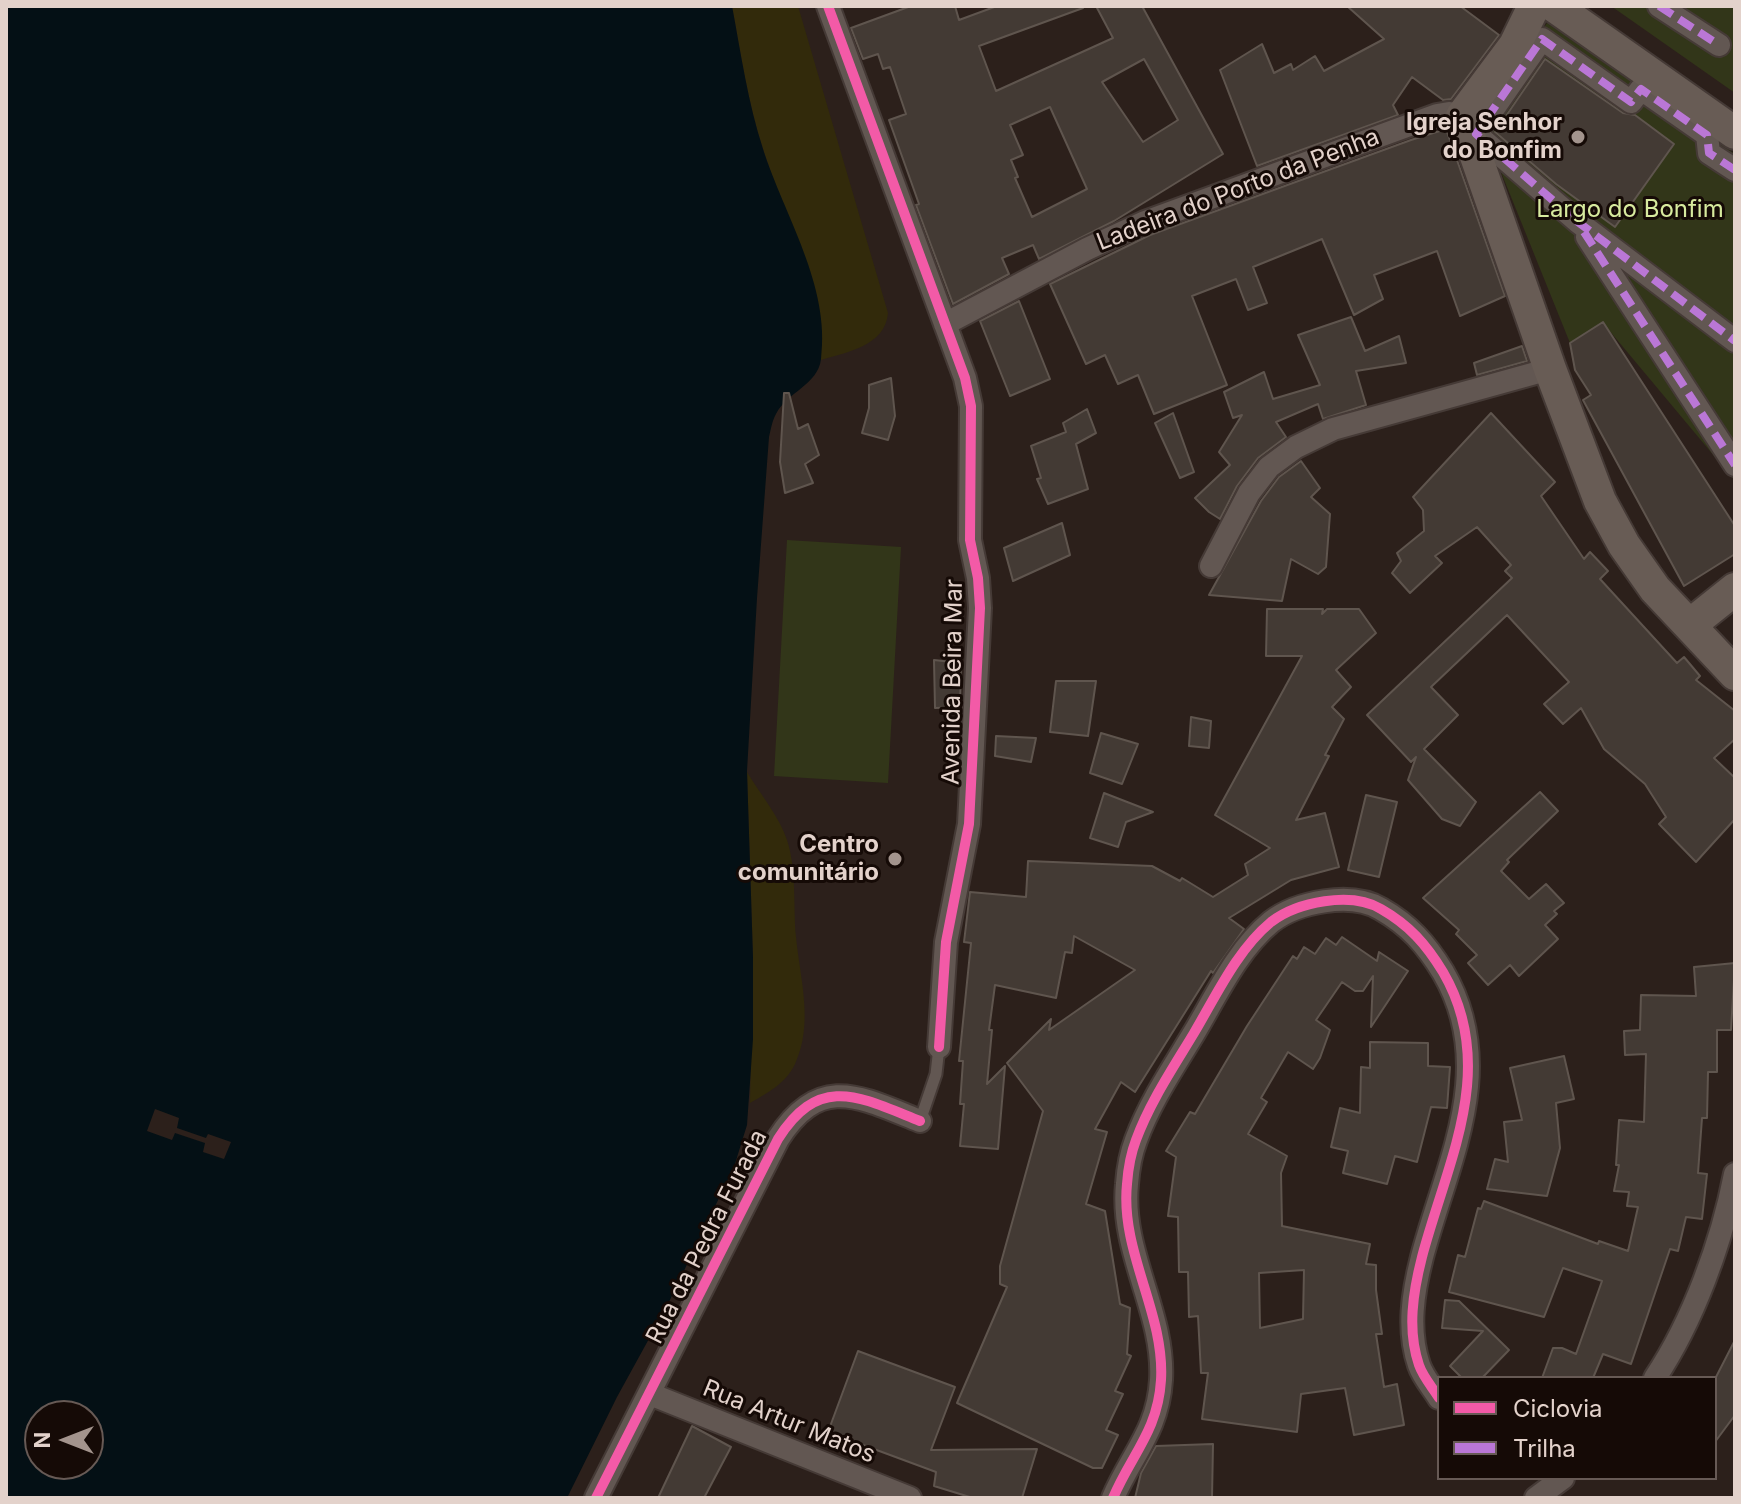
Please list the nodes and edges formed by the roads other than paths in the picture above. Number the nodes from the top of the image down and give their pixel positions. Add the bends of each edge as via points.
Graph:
1 (828, 6) edge
2 (1534, 6) edge
3 (1554, 6) edge
4 (1659, 6) edge
5 (1719, 45) dead end
6 (1462, 116) junction
7 (1735, 133) edge
8 (1735, 170) edge
9 (1578, 222) junction
10 (945, 324) junction
11 (1735, 341) edge
12 (1550, 369) junction
13 (1735, 465) edge
14 (1211, 566) dead end
15 (1735, 589) edge
16 (1690, 625) junction
17 (1735, 674) edge
18 (939, 1047) joint
19 (920, 1121) joint
20 (1735, 1174) edge
21 (1656, 1376) edge
22 (650, 1394) junction
23 (1437, 1395) edge
24 (1560, 1480) edge
25 (596, 1498) edge
26 (910, 1498) edge
27 (1113, 1498) edge
28 (1536, 1498) edge

1 - 10 street, Avenida Beira Mar
2 - 6 street via 1515,45
3 - 7 street
4 - 5 street
6 - 10 street, Ladeira do Porto da Penha via 1437,115 1214,194 1087,249
6 - 12 street
8 - 9 street via 1709,153 1707,135 1641,89 1631,102 1542,39 1476,134
9 - 11 street
9 - 13 street
10 - 18 street, Avenida Beira Mar via 971,406 968,514 980,608 969,824 946,942
12 - 14 street via 1333,429 1296,447 1269,467 1249,493
12 - 16 street via 1624,545 1655,589
15 - 16 street
16 - 17 street
18 - 19 lane
19 - 22 street, Rua da Pedra Furada via 851,1097 808,1103 791,1119
20 - 21 street via 1716,1245 1683,1328
22 - 25 street, Rua da Pedra Furada
22 - 26 street, Rua Artur Matos
23 - 27 street via 1419,1367 1412,1325 1414,1288 1461,1129 1469,1080 1466,1037 1454,992 1405,922 1376,905 1315,902 1289,911 1252,941 1151,1105 1134,1143 1128,1224 1158,1343 1161,1379 1156,1414
24 - 28 street

